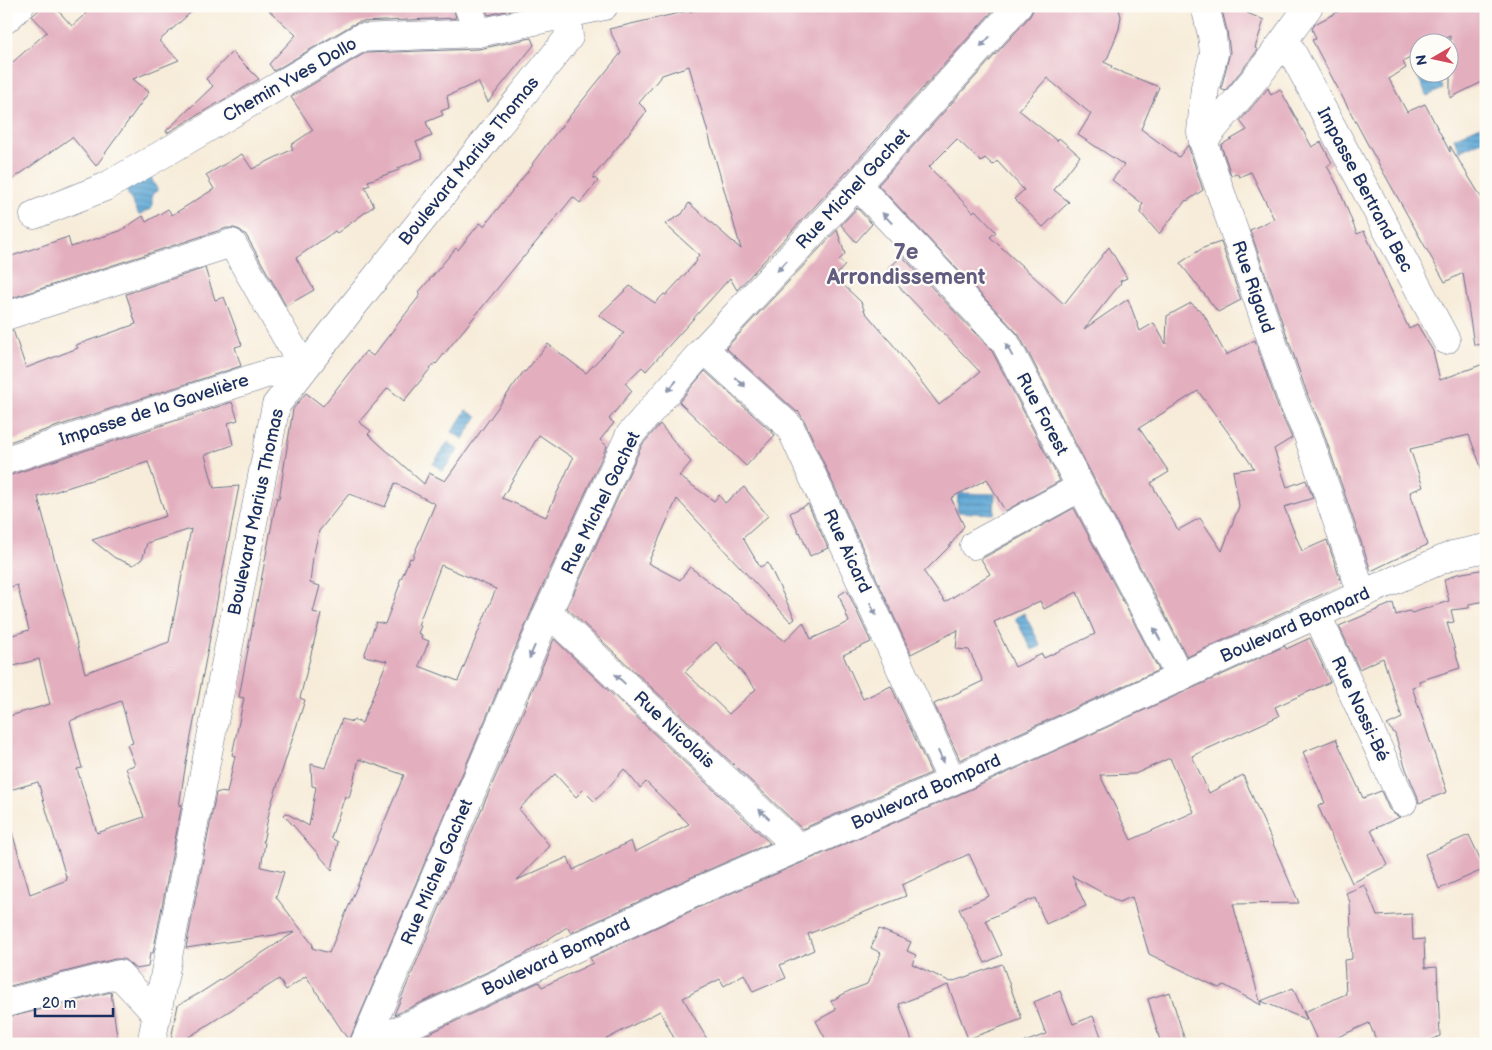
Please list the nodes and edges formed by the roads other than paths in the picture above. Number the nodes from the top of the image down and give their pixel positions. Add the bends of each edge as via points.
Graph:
1 (20, 6) edge
2 (468, 6) edge
3 (604, 6) edge
4 (1018, 6) edge
5 (1205, 6) edge
6 (1309, 6) edge
7 (567, 14) junction
8 (6, 19) edge
9 (478, 32) junction
10 (1285, 39) junction
11 (1203, 141) junction
12 (857, 185) junction
13 (34, 215) dead end
14 (6, 316) edge
15 (1446, 340) dead end
16 (704, 349) junction
17 (304, 368) junction
18 (6, 460) edge
19 (1081, 487) junction
20 (974, 545) dead end
21 (1486, 548) edge
22 (1362, 594) junction
23 (548, 612) junction
24 (1317, 615) junction
25 (1180, 677) junction
26 (952, 780) junction
27 (1403, 802) dead end
28 (800, 848) junction
29 (6, 1003) edge
30 (156, 1014) junction
31 (151, 1044) edge
32 (364, 1044) edge
33 (369, 1044) edge

1 - 8 street
2 - 9 street
3 - 7 street, Chemin Yves Dollo
4 -> 12 street, Rue Michel Gachet
5 - 11 street, Rue Rigaud via 1214,54 1205,87
6 - 10 street
7 - 9 street, Chemin Yves Dollo
7 - 17 street, Boulevard Marius Thomas via 569,37
9 - 13 street, Chemin Yves Dollo via 360,38 105,187
10 - 11 street
10 - 15 street, Impasse Bertrand Bec
11 - 22 street, Rue Rigaud
12 -> 16 street, Rue Michel Gachet
19 -> 12 street, Rue Forest via 1004,342
14 - 17 street via 232,244
16 -> 23 street, Rue Michel Gachet via 629,436
16 -> 26 street, Rue Aicard via 790,427
17 - 18 street, Impasse de la Gavelière via 269,373
17 - 30 street, Boulevard Marius Thomas via 276,405
19 - 20 street
25 -> 19 street, Rue Forest
21 - 22 street, Boulevard Bompard via 1453,555
22 - 24 street, Boulevard Bompard
28 -> 23 street, Rue Nicolais
23 -> 32 street, Rue Michel Gachet
24 - 25 street, Boulevard Bompard
24 - 27 street, Rue Nossi-Bé
25 - 26 street, Boulevard Bompard
26 - 28 street, Boulevard Bompard
28 - 33 street, Boulevard Bompard
29 - 30 street via 119,974
30 - 31 street, Boulevard Marius Thomas

